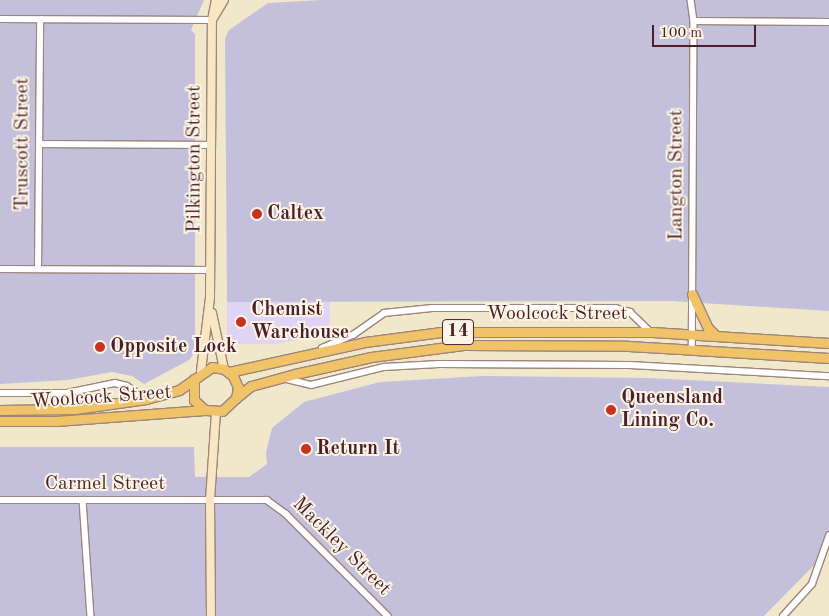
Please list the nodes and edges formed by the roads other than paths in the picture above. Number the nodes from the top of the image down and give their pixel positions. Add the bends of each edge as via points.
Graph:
1 (216, 0) edge
2 (224, 0) edge
3 (686, 0) edge
4 (691, 0) edge
5 (691, 9) junction
6 (0, 19) edge
7 (40, 20) junction
8 (212, 20) junction
9 (694, 22) junction
10 (829, 22) edge
11 (40, 144) junction
12 (211, 145) junction
13 (38, 268) junction
14 (0, 269) edge
15 (210, 270) junction
16 (692, 294) junction
17 (210, 298) junction
18 (652, 332) junction
19 (692, 334) junction
20 (716, 336) junction
21 (829, 343) edge
22 (692, 350) junction
23 (313, 352) junction
24 (829, 358) edge
25 (227, 370) junction
26 (201, 371) junction
27 (829, 376) edge
28 (280, 377) junction
29 (194, 379) junction
30 (0, 394) edge
31 (236, 398) junction
32 (146, 400) junction
33 (0, 410) edge
34 (204, 410) junction
35 (216, 412) junction
36 (0, 421) edge
37 (0, 500) edge
38 (83, 500) junction
39 (210, 500) junction
40 (829, 536) edge
41 (91, 616) edge
42 (211, 616) edge
43 (388, 616) edge
44 (782, 616) edge

1 - 8 street, Pilkington Street
2 - 8 street
3 - 5 street
4 - 5 street, Langton Street
5 - 9 street, Langton Street
6 - 7 street
7 - 8 street
7 - 11 street, Truscott Street
8 - 12 street, Pilkington Street
9 - 10 street
9 - 16 street, Langton Street
11 - 12 street
11 - 13 street, Truscott Street
12 - 15 street, Pilkington Street
13 - 14 street
13 - 15 street
15 - 17 street, Pilkington Street
16 - 19 street, Langton Street
16 - 20 main road via 708,328
17 - 25 street, Pilkington Street via 216,344
17 - 26 street, Pilkington Street
18 - 19 main road, Woolcock Street / 14
18 - 23 main road, Woolcock Street / 14 via 441,332 402,335
18 - 23 street via 630,312 615,308 432,308 384,313 353,335
19 - 20 main road, Woolcock Street / 14
19 - 22 street, Langton Street
20 - 21 main road, Woolcock Street / 14
22 - 24 main road, Woolcock Street / 14
22 - 28 main road, Woolcock Street / 14 via 628,346 462,345 372,357
23 - 25 main road, Woolcock Street / 14 via 271,365
25 - 26 main road, 14 via 212,367
25 - 31 main road via 236,381
26 - 29 main road
27 - 28 street via 630,365 439,364 384,367 311,386
28 - 31 main road, Woolcock Street / 14 via 252,386
29 - 32 main road, Woolcock Street via 171,393
29 - 34 main road via 194,400
30 - 32 street via 67,393 115,383 127,386
31 - 35 main road, 14 via 228,408
32 - 33 main road, Woolcock Street via 75,409
34 - 35 main road
34 - 36 main road, Woolcock Street via 82,420
35 - 39 street
37 - 38 street, Carmel Street
38 - 39 street, Carmel Street
38 - 41 street
39 - 42 street
39 - 43 street, Mackley Street via 267,500 277,506
40 - 44 street via 812,584

